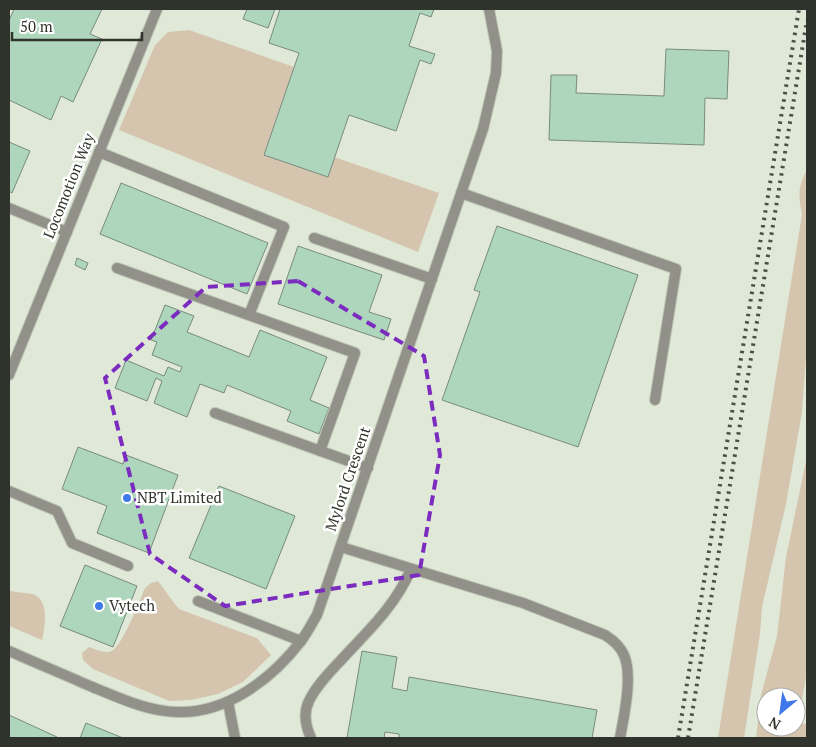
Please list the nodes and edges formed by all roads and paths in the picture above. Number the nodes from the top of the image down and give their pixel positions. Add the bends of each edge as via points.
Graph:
1 (157, 9) edge
2 (489, 9) edge
3 (99, 152) junction
4 (462, 193) junction
5 (9, 208) edge
6 (67, 232) junction
7 (314, 238) dead end
8 (117, 268) dead end
9 (432, 279) junction
10 (249, 315) junction
11 (9, 375) edge
12 (655, 400) dead end
13 (214, 413) dead end
14 (320, 451) junction
15 (368, 468) junction
16 (9, 491) edge
17 (341, 547) junction
18 (128, 566) dead end
19 (411, 569) junction
20 (198, 601) dead end
21 (301, 641) junction
22 (9, 651) edge
23 (228, 702) junction
24 (235, 738) edge
25 (311, 738) edge
26 (620, 738) edge

1 - 3 street, Locomotion Way
2 - 4 street, Mylord Crescent via 496,73 483,129
3 - 6 street, Locomotion Way
3 - 10 street via 284,227
4 - 9 street, Mylord Crescent
4 - 12 street via 676,269
5 - 6 street
6 - 11 street, Locomotion Way
7 - 9 street
8 - 10 street
9 - 15 street, Mylord Crescent
10 - 14 street via 355,354
13 - 14 street
14 - 15 street
15 - 17 street, Mylord Crescent
16 - 18 street via 57,511 72,543
17 - 19 street
17 - 21 street, Mylord Crescent via 317,615
19 - 25 street via 396,598 308,702 305,712
19 - 26 street via 524,603 597,631 616,642 627,665 627,695
20 - 21 street
21 - 23 street, Mylord Crescent via 268,674
22 - 23 street, Mylord Crescent via 152,709 202,711
23 - 24 street

